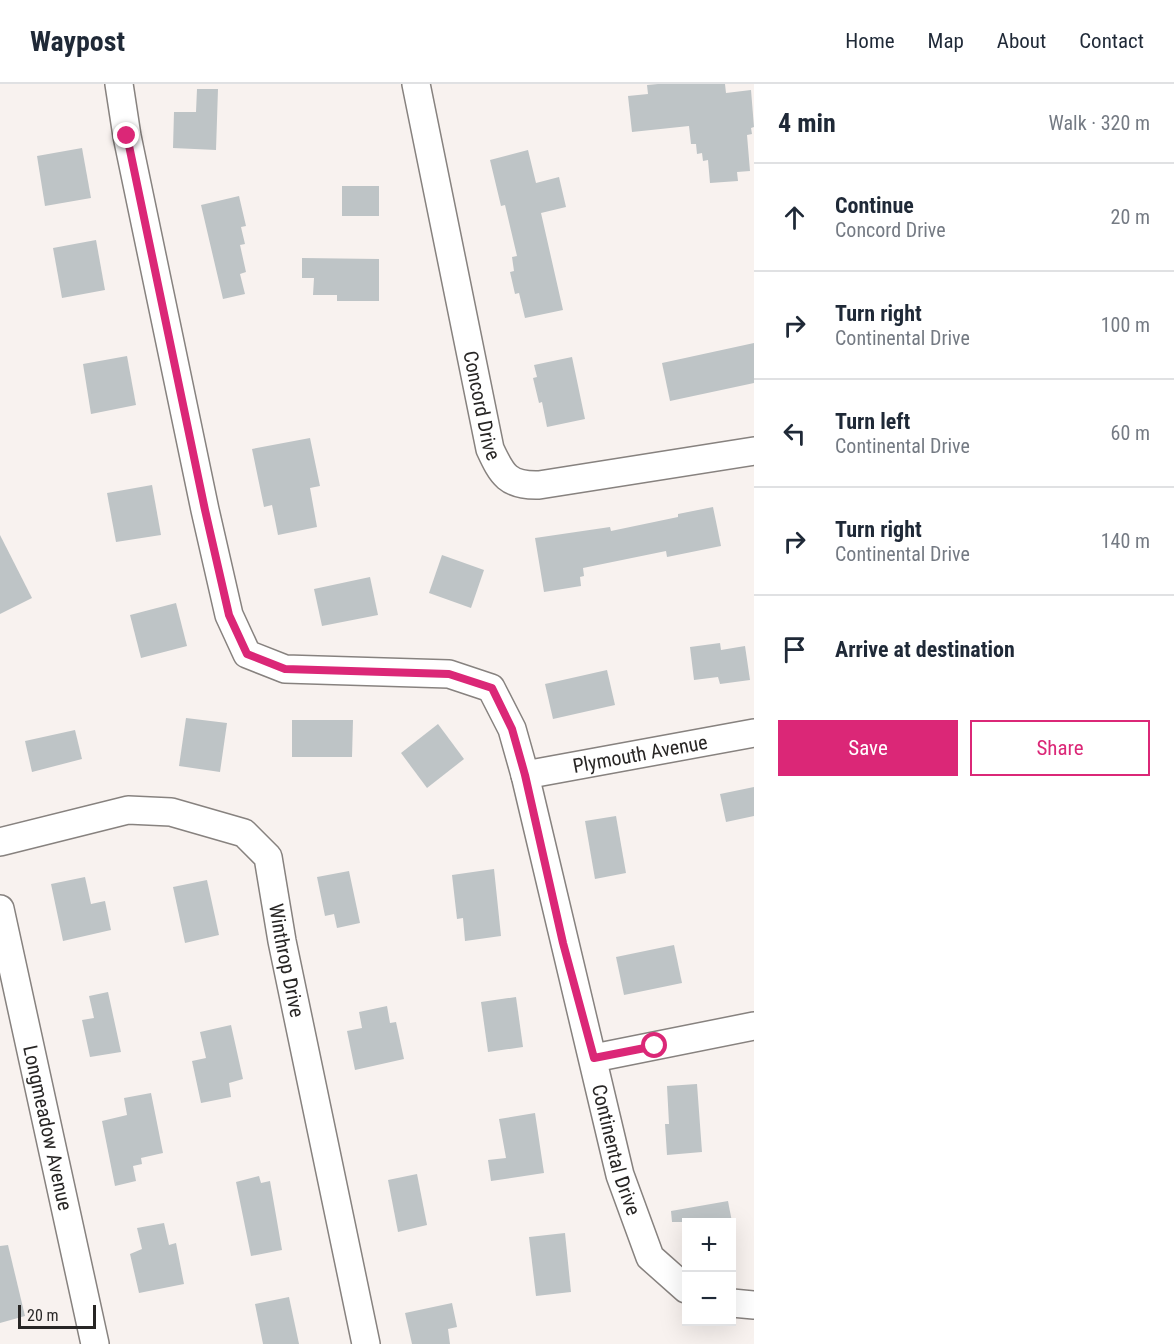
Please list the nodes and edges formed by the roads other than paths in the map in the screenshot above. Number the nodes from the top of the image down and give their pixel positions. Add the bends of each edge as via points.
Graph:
1 (119, 84) edge
2 (416, 84) edge
3 (754, 451) edge
4 (754, 733) edge
5 (525, 775) junction
6 (0, 842) edge
7 (0, 909) edge
8 (754, 1026) edge
9 (594, 1058) junction
10 (682, 1285) edge
11 (736, 1303) edge
12 (754, 1305) edge
13 (95, 1344) edge
14 (366, 1344) edge

1 - 5 street, Continental Drive via 205,510 229,615 247,654 285,669 449,674 492,688 512,729
2 - 3 street, Concord Drive via 490,449 508,479 521,485 539,485
4 - 5 street, Plymouth Avenue
5 - 9 street, Continental Drive
6 - 14 street, Winthrop Drive via 128,810 171,812 244,833 268,857
7 - 13 street, Longmeadow Avenue
8 - 9 street
9 - 10 street, Continental Drive via 620,1175 650,1257
11 - 12 street

